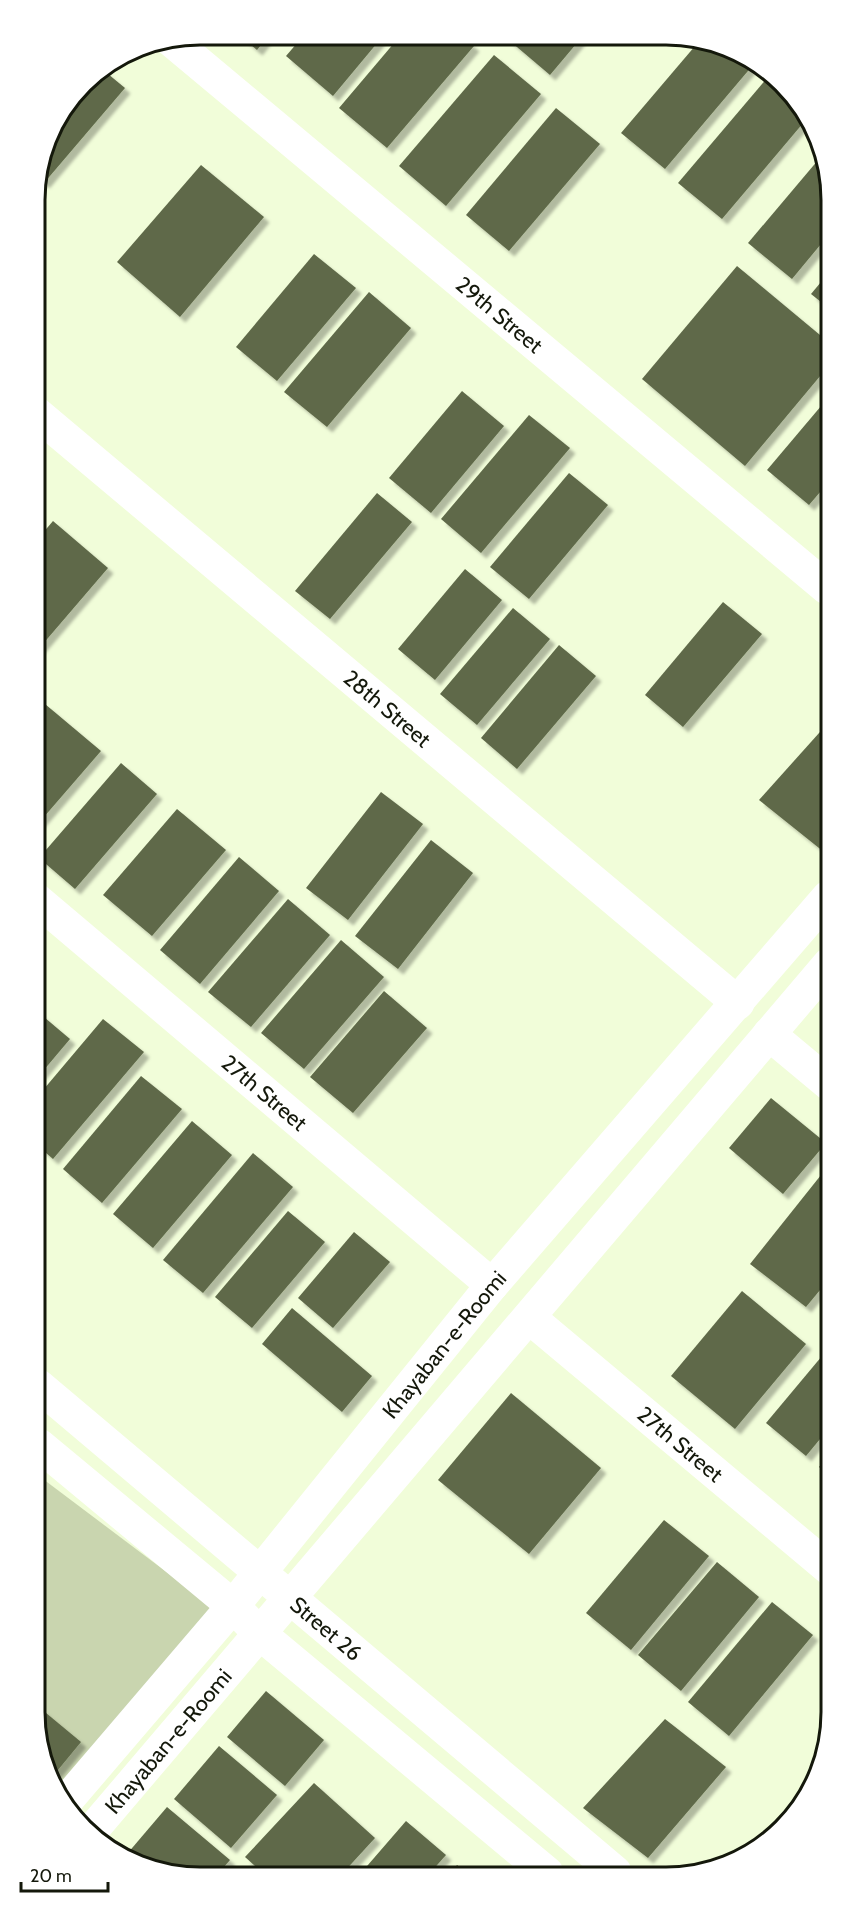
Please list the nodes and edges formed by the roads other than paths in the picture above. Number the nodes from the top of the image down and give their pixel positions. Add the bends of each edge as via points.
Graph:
1 (179, 47) edge
2 (45, 421) edge
3 (821, 583) edge
4 (821, 905) edge
5 (45, 907) edge
6 (821, 972) edge
7 (738, 1003) junction
8 (770, 1034) junction
9 (821, 1077) edge
10 (492, 1285) junction
11 (530, 1318) junction
12 (45, 1391) edge
13 (45, 1450) edge
14 (821, 1562) edge
15 (259, 1571) junction
16 (290, 1597) junction
17 (232, 1606) junction
18 (259, 1633) junction
19 (71, 1796) edge
20 (96, 1826) edge
21 (540, 1867) edge
22 (609, 1867) edge

1 - 3 street, 29th Street
2 - 7 street, 28th Street
4 - 7 street, Khayaban-e-Roomi
5 - 10 street, 27th Street
6 - 8 street, Khayaban-e-Roomi
7 - 10 street, Khayaban-e-Roomi
8 - 9 street
8 - 11 street, Khayaban-e-Roomi
10 - 15 street, Khayaban-e-Roomi
11 - 14 street, 27th Street
11 - 16 street, Khayaban-e-Roomi
12 - 15 street, Street 26
13 - 17 street
15 - 16 street, Street 26
15 - 17 street, Khayaban-e-Roomi
16 - 18 street, Khayaban-e-Roomi
16 - 22 street, Street 26
17 - 18 street
17 - 19 street, Khayaban-e-Roomi
18 - 20 street, Khayaban-e-Roomi
18 - 21 street

